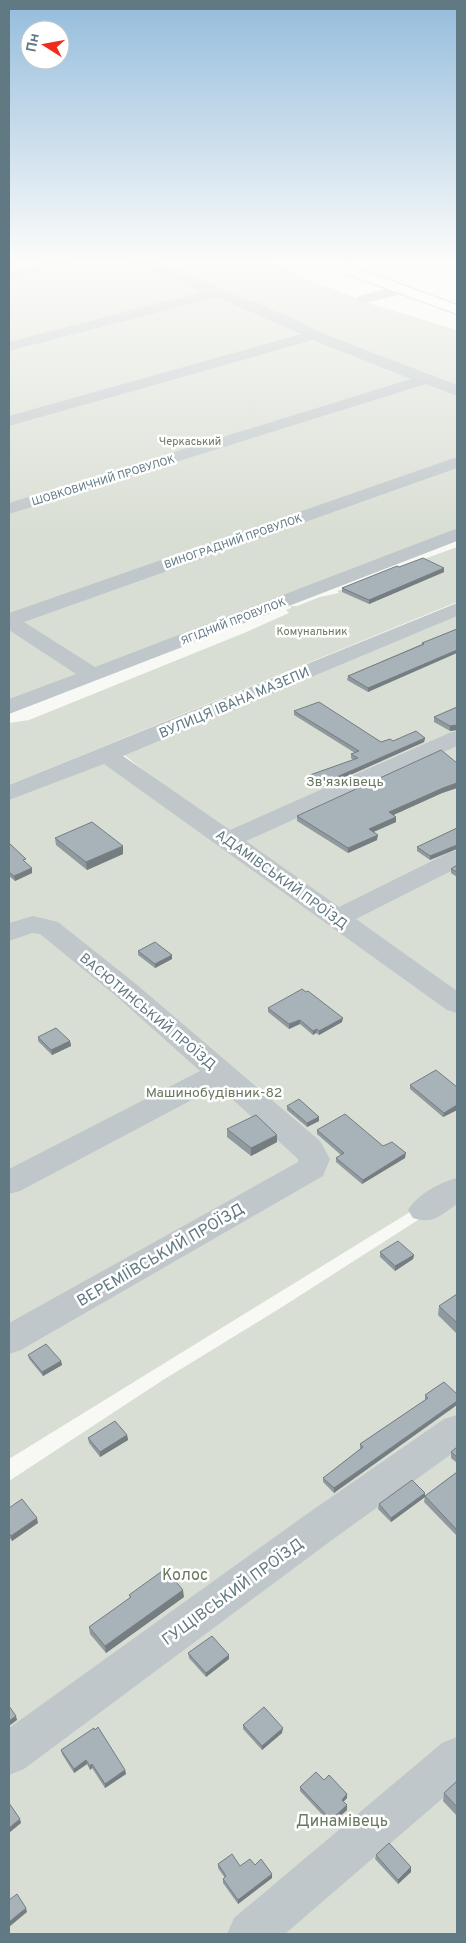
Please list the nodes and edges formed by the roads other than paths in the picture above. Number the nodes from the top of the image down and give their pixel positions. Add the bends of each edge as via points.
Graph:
1 (258, 351) edge
2 (354, 351) edge
3 (427, 379) junction
4 (457, 391) edge
5 (9, 421) edge
6 (457, 462) edge
7 (9, 509) edge
8 (457, 535) edge
9 (457, 609) edge
10 (9, 621) edge
11 (93, 675) junction
12 (9, 707) edge
13 (457, 738) edge
14 (106, 755) junction
15 (9, 793) edge
16 (228, 840) junction
17 (457, 858) edge
18 (336, 918) junction
19 (9, 933) edge
20 (457, 1003) edge
21 (220, 1073) junction
22 (312, 1168) joint
23 (9, 1183) edge
24 (457, 1189) edge
25 (424, 1210) dead end
26 (9, 1340) edge
27 (457, 1430) edge
28 (9, 1754) edge
29 (457, 1758) edge
30 (250, 1934) edge

1 - 5 street
2 - 3 street
3 - 4 street
3 - 7 street, ШОВКОВИЧНИЙ ПРОВУЛОК
6 - 10 street, ВИНОГРАДНИЙ ПРОВУЛОК
8 - 11 street, ЯГІДНИЙ ПРОВУЛОК
9 - 14 street, ВУЛИЦЯ ІВАНА МАЗЕПИ
10 - 11 street
11 - 12 street, ЯГІДНИЙ ПРОВУЛОК
13 - 16 street
14 - 15 street, ВУЛИЦЯ ІВАНА МАЗЕПИ
14 - 16 street, АДАМІВСЬКИЙ ПРОЇЗД
16 - 18 street, АДАМІВСЬКИЙ ПРОЇЗД
17 - 18 street
18 - 20 street, АДАМІВСЬКИЙ ПРОЇЗД
19 - 21 street, ВАСЮТИНСЬКИЙ ПРОЇЗД via 30,924 49,928 126,990
21 - 22 street, ВАСЮТИНСЬКИЙ ПРОЇЗД via 309,1149 314,1159
21 - 23 street
22 - 26 street, ВЕРЕМІЇВСЬКИЙ ПРОЇЗД
24 - 25 street
27 - 28 street, ГУЩІВСЬКИЙ ПРОЇЗД
29 - 30 street

